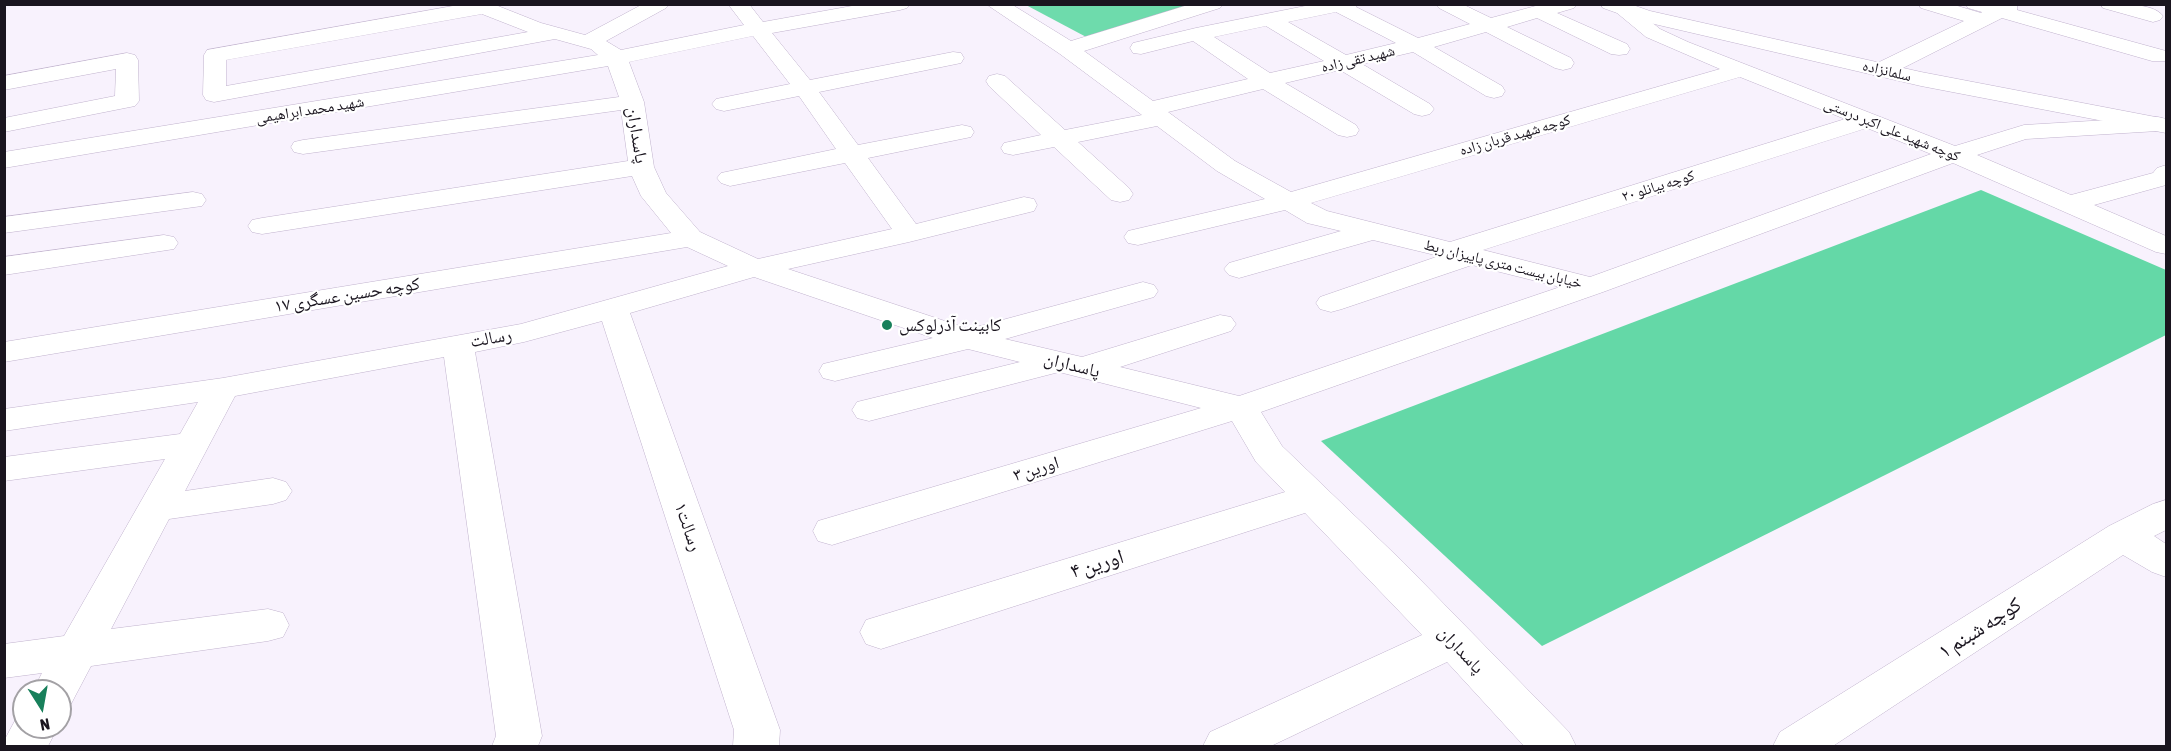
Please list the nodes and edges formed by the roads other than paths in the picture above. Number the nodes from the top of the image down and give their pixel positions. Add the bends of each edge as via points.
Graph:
1 (659, 4) edge
2 (738, 4) edge
3 (900, 4) edge
4 (996, 4) edge
5 (1213, 4) edge
6 (1446, 4) edge
7 (1503, 4) edge
8 (1567, 4) edge
9 (1928, 4) edge
10 (2110, 4) edge
11 (1344, 5) edge
12 (479, 6) edge
13 (1615, 6) edge
14 (2161, 9) edge
15 (1993, 10) edge
16 (1533, 14) junction
17 (1270, 20) junction
18 (1489, 25) junction
19 (757, 29) junction
20 (556, 33) junction
21 (1196, 34) junction
22 (587, 42) junction
23 (1416, 45) junction
24 (1141, 48) dead end
25 (1068, 49) junction
26 (1618, 49) dead end
27 (2160, 56) dead end
28 (616, 57) junction
29 (952, 58) dead end
30 (1342, 63) junction
31 (1563, 63) dead end
32 (1741, 70) junction
33 (1881, 70) junction
34 (997, 81) dead end
35 (1266, 81) junction
36 (4, 82) edge
37 (805, 88) junction
38 (1494, 92) dead end
39 (2015, 97) junction
40 (632, 102) junction
41 (724, 104) dead end
42 (1422, 109) dead end
43 (1156, 114) junction
44 (1867, 120) junction
45 (4, 124) edge
46 (2162, 125) edge
47 (1347, 130) dead end
48 (962, 132) dead end
49 (2024, 132) junction
50 (1061, 138) junction
51 (303, 147) dead end
52 (1013, 148) dead end
53 (853, 153) junction
54 (1954, 154) junction
55 (4, 160) edge
56 (641, 167) junction
57 (2166, 176) edge
58 (730, 178) dead end
59 (1120, 194) dead end
60 (193, 200) dead end
61 (1288, 201) junction
62 (2068, 204) junction
63 (1024, 205) dead end
64 (4, 225) edge
65 (262, 226) dead end
66 (1371, 231) junction
67 (909, 234) junction
68 (1138, 237) dead end
69 (690, 238) junction
70 (164, 243) dead end
71 (2166, 246) edge
72 (1459, 254) junction
73 (4, 266) edge
74 (756, 268) junction
75 (1239, 269) dead end
76 (1592, 286) junction
77 (1143, 291) dead end
78 (1331, 303) dead end
79 (613, 308) junction
80 (1220, 324) dead end
81 (968, 339) junction
82 (458, 344) junction
83 (4, 352) edge
84 (1071, 364) junction
85 (835, 371) dead end
86 (223, 388) junction
87 (1241, 407) junction
88 (869, 410) dead end
89 (4, 420) edge
90 (192, 444) junction
91 (4, 469) edge
92 (273, 491) dead end
93 (1312, 497) junction
94 (156, 508) junction
95 (2166, 513) edge
96 (832, 531) dead end
97 (2123, 536) junction
98 (2166, 562) edge
99 (268, 625) dead end
100 (881, 632) dead end
101 (1452, 640) junction
102 (78, 650) junction
103 (4, 660) edge
104 (62, 679) edge
105 (515, 747) edge
106 (756, 747) edge
107 (1226, 747) edge
108 (1553, 747) edge
109 (1796, 747) edge

1 - 22 street
2 - 19 street
3 - 19 street, شهید محمد ابراهیمی
4 - 25 street, خیابان بیست متری پاییزان ربط
5 - 25 street
6 - 18 street
7 - 16 street
8 - 16 street, شهید تقی زاده
9 - 15 street
10 - 14 street
11 - 17 street
11 - 23 street
12 - 20 street
12 - 20 street via 215,56 214,95
13 - 32 street, کوچه شهید علی اکبر درستی via 1653,33
13 - 33 street, سلمانزاده
15 - 27 street
15 - 33 street
16 - 18 street, شهید تقی زاده
16 - 26 street
17 - 21 street
17 - 30 street
18 - 23 street, شهید تقی زاده
18 - 31 street
19 - 28 street, شهید محمد ابراهیمی
19 - 37 street
20 - 22 street
21 - 24 street
21 - 35 street
22 - 28 street
23 - 30 street, شهید تقی زاده
23 - 38 street
25 - 43 street, خیابان بیست متری پاییزان ربط
28 - 40 street, پاسداران
28 - 55 street, شهید محمد ابراهیمی
29 - 37 street
30 - 35 street, شهید تقی زاده
30 - 42 street
32 - 44 street, کوچه شهید علی اکبر درستی
32 - 61 street, کوچه شهید قربان زاده
33 - 39 street, سلمانزاده
34 - 50 street
35 - 43 street, شهید تقی زاده
35 - 47 street
36 - 45 street via 127,60 127,101
37 - 41 street
37 - 53 street
39 - 46 street, سلمانزاده
39 - 49 street
40 - 51 street
40 - 56 street, پاسداران
43 - 50 street, شهید تقی زاده
43 - 61 street, خیابان بیست متری پاییزان ربط via 1226,166
44 - 54 street, کوچه شهید علی اکبر درستی
44 - 72 street, کوچه بیانلو ۲۰
46 - 49 street, خیابان بیست متری پاییزان ربط
48 - 53 street
49 - 54 street, خیابان بیست متری پاییزان ربط
50 - 52 street, شهید تقی زاده
50 - 59 street
53 - 58 street
53 - 67 street
54 - 62 street, کوچه شهید علی اکبر درستی
54 - 76 street, خیابان بیست متری پاییزان ربط
56 - 65 street
56 - 69 street, پاسداران via 654,196
57 - 62 street
60 - 64 street
61 - 66 street, خیابان بیست متری پاییزان ربط via 1317,217
61 - 68 street, کوچه شهید قربان زاده
62 - 71 street, کوچه شهید علی اکبر درستی
63 - 67 street, رسالت
66 - 72 street, خیابان بیست متری پاییزان ربط
66 - 75 street
67 - 74 street, رسالت
69 - 74 street, پاسداران
69 - 83 street, کوچه حسین عسگری ۱۷
70 - 73 street
72 - 76 street, خیابان بیست متری پاییزان ربط
72 - 78 street, کوچه بیانلو ۲۰
74 - 79 street, رسالت
74 - 81 street, پاسداران
76 - 87 street, اورین ۳
77 - 81 street
79 - 82 street, رسالت via 524,333
79 - 106 street, رسالت۱ via 757,730
80 - 84 street
81 - 84 street, پاسداران
81 - 85 street
82 - 86 street, رسالت
82 - 105 street via 519,736
84 - 87 street, پاسداران
84 - 88 street
86 - 89 street, رسالت
86 - 90 street
87 - 93 street, پاسداران via 1269,454
87 - 96 street, اورین ۳
90 - 91 street
90 - 94 street
92 - 94 street
93 - 100 street, اورین ۴
93 - 101 street, پاسداران
94 - 102 street
95 - 97 street, کوچه شبنم ۱
97 - 98 street
97 - 109 street, کوچه شبنم ۱
99 - 102 street
101 - 107 street
101 - 108 street, پاسداران
102 - 103 street
102 - 104 street

